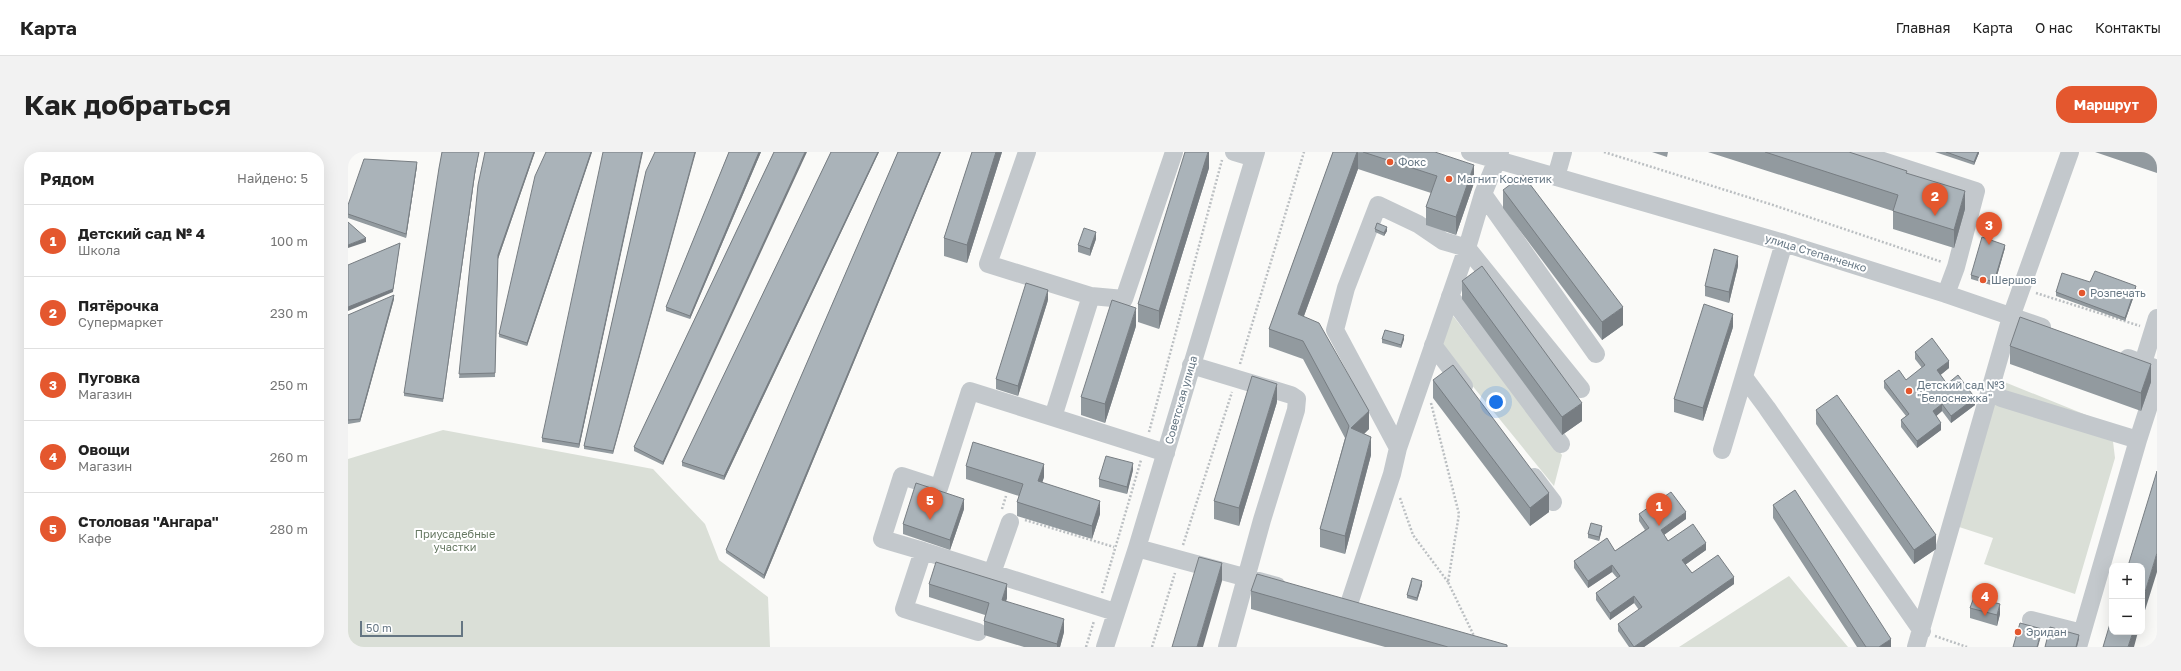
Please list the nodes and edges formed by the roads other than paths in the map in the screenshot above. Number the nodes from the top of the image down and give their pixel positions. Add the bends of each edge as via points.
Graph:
1 (1027, 152) edge
2 (1172, 152) edge
3 (1234, 152) edge
4 (1470, 152) edge
5 (1563, 152) edge
6 (1855, 152) edge
7 (2070, 152) edge
8 (1255, 155) edge
9 (1499, 156) edge
10 (1556, 178) junction
11 (1483, 194) junction
12 (1784, 243) junction
13 (1467, 248) junction
14 (1946, 294) junction
15 (1091, 296) junction
16 (1450, 296) junction
17 (2011, 317) junction
18 (2155, 324) edge
19 (2055, 332) edge
20 (1433, 345) junction
21 (2114, 353) edge
22 (1596, 354) dead end
23 (1191, 365) junction
24 (2150, 366) edge
25 (1744, 377) junction
26 (2157, 381) edge
27 (1581, 389) dead end
28 (2002, 398) dead end
29 (1476, 402) edge
30 (1053, 417) junction
31 (2138, 440) junction
32 (1560, 444) dead end
33 (1398, 448) junction
34 (1722, 450) dead end
35 (1166, 453) junction
36 (1524, 464) edge
37 (1553, 502) dead end
38 (1011, 518) road end
39 (1137, 548) junction
40 (923, 552) junction
41 (992, 573) junction
42 (1246, 578) junction
43 (1290, 590) edge
44 (1349, 605) edge
45 (1107, 609) junction
46 (2031, 620) dead end
47 (978, 632) dead end
48 (1919, 639) edge
49 (2080, 640) edge
50 (1105, 647) edge
51 (1227, 647) edge

1 - 15 street via 988,264
2 - 15 street via 1124,299
3 - 8 street
4 - 9 street, улица Степанченко
5 - 10 street
6 - 14 street via 1976,191 1956,267
7 - 17 street
8 - 23 street, Советская улица
9 - 10 street, улица Степанченко
9 - 11 street
10 - 12 street, улица Степанченко
11 - 13 street
11 - 22 street
12 - 14 street, улица Степанченко
12 - 25 street
13 - 16 street
13 - 27 street
13 - 33 street via 1443,241 1418,224 1378,205 1346,288 1335,330
14 - 17 street, улица Степанченко
15 - 30 street
16 - 20 street
16 - 32 street
17 - 19 street, улица Степанченко
17 - 48 street
18 - 24 street
20 - 29 street
20 - 33 street
21 - 24 street
23 - 35 street, Советская улица
23 - 42 street via 1297,399 1296,410
25 - 34 street
25 - 48 street via 1768,408
26 - 31 street
28 - 31 street
30 - 35 street
30 - 40 street via 970,391 939,488 902,476 882,539
31 - 49 street
33 - 44 street via 1392,474
35 - 39 street, Советская улица
36 - 37 street
38 - 41 street
39 - 42 street
39 - 45 street, Советская улица
40 - 41 street
40 - 47 street via 904,609
41 - 45 street
42 - 43 street
42 - 51 street
45 - 50 street, Советская улица
46 - 49 street

